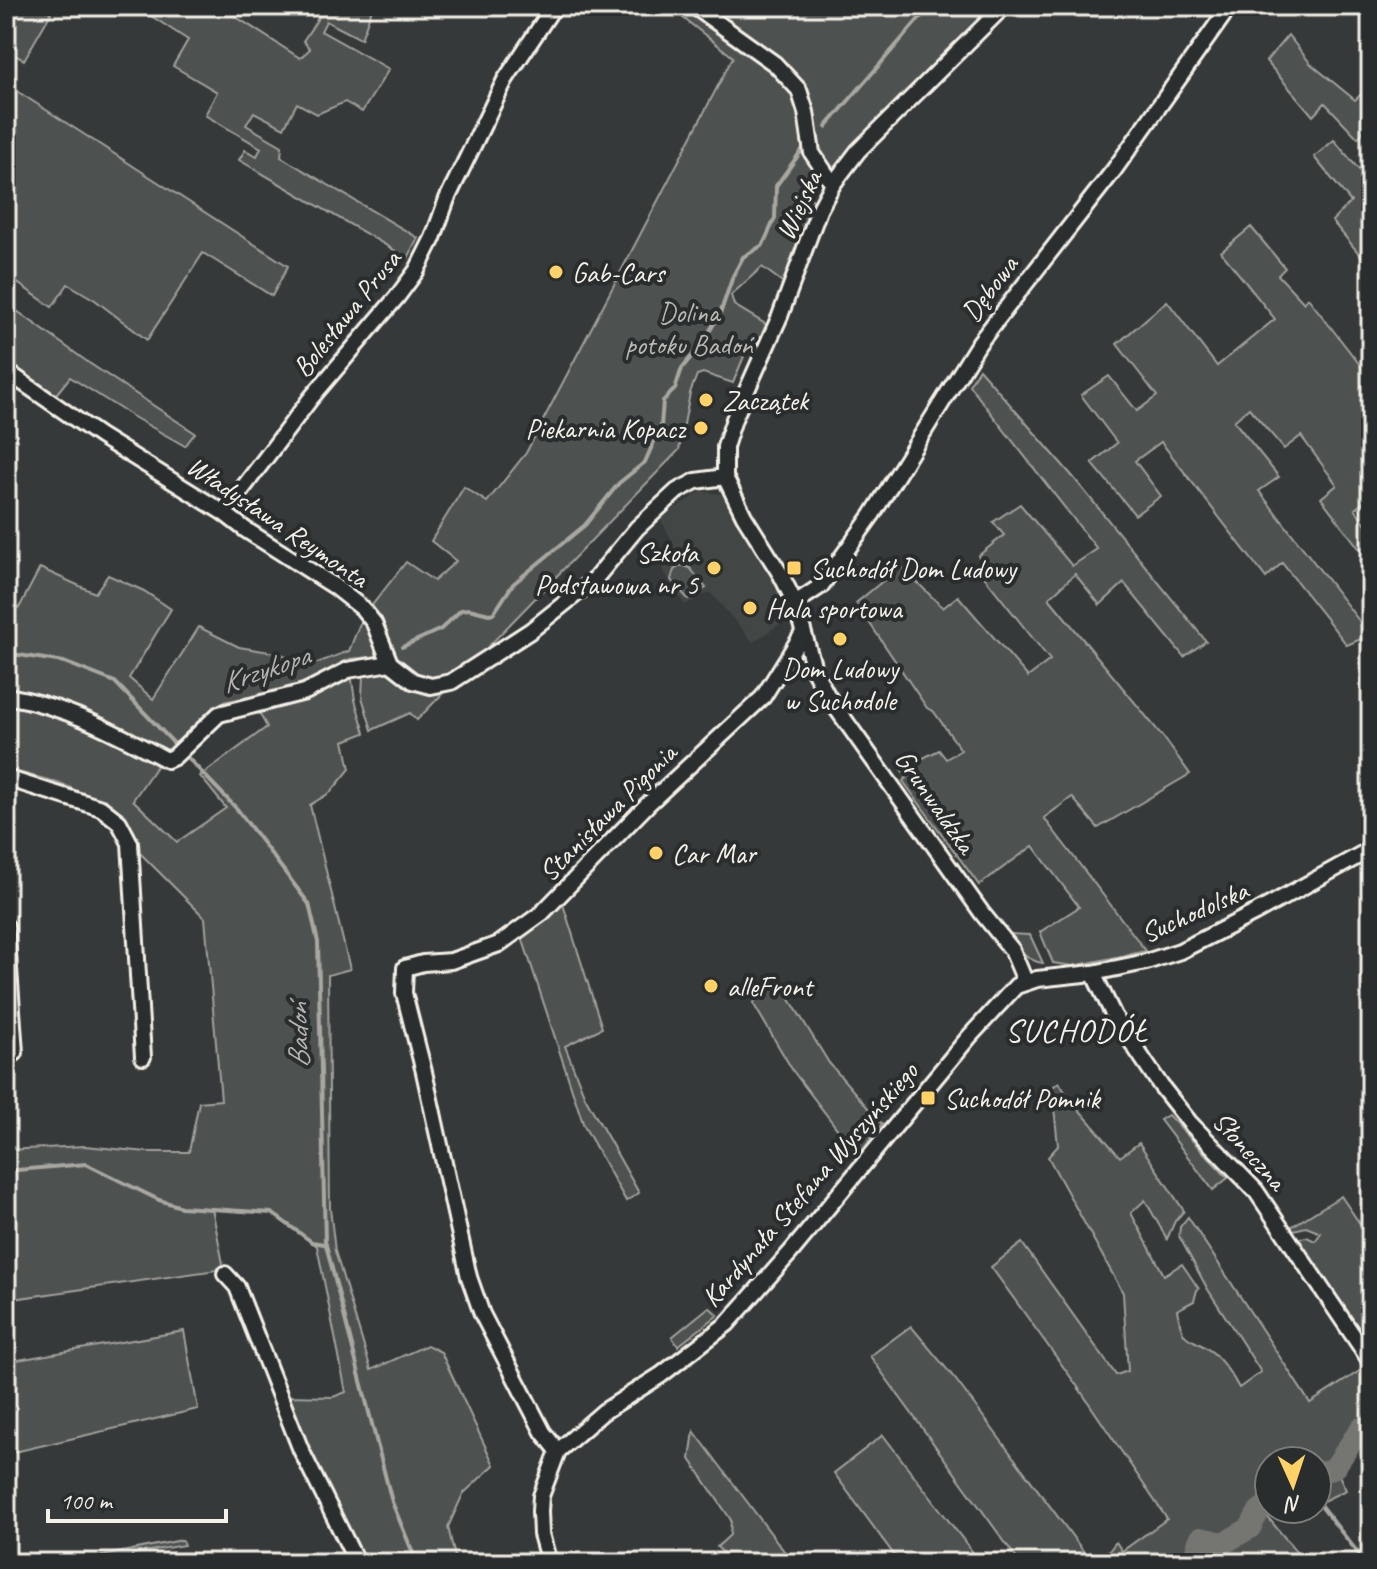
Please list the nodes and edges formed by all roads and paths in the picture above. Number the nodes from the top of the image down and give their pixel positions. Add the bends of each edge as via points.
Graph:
1 (554, 6) edge
2 (694, 6) edge
3 (1004, 6) edge
4 (1230, 6) edge
5 (833, 184) junction
6 (6, 371) edge
7 (725, 477) junction
8 (224, 513) junction
9 (795, 603) junction
10 (803, 633) junction
11 (390, 663) junction
12 (6, 696) edge
13 (6, 778) edge
14 (1371, 849) edge
15 (6, 926) edge
16 (1093, 973) junction
17 (1025, 981) junction
18 (15, 1053) dead end
19 (143, 1057) dead end
20 (225, 1274) dead end
21 (1371, 1362) edge
22 (558, 1451) junction
23 (357, 1563) edge
24 (549, 1563) edge

1 - 8 street, Bolesława Prusa via 505,80 417,270
2 - 5 street via 775,64 799,90 812,153
3 - 5 street, Wiejska via 868,141
4 - 9 street, Dębowa via 1114,170 988,331 821,586
5 - 7 street, Wiejska via 734,419 725,447
6 - 8 street, Władysława Reymonta
7 - 9 street, Grunwaldzka
7 - 11 street via 696,481 677,491 637,528 595,579 530,631 451,682 431,686 413,681
8 - 11 street, Władysława Reymonta via 362,608
9 - 10 street, Grunwaldzka
10 - 17 street, Grunwaldzka via 827,695 1012,950
10 - 22 street, Stanisława Pigonia via 763,697 542,913 499,944 451,961 405,968 404,993 469,1277 482,1314
11 - 12 street via 348,670 305,692 219,714 167,760 103,727
13 - 19 street via 101,808 119,822 130,843
14 - 16 street, Suchodolska via 1180,951
15 - 18 street
16 - 17 street, Suchodolska
16 - 21 street, Słoneczna via 1152,1074 1190,1123 1256,1191
17 - 22 street, Kardynała Stefana Wyszyńskiego via 969,1037 727,1324 603,1412
20 - 23 street via 237,1287 301,1450
22 - 24 street, Kardynała Stefana Wyszyńskiego via 541,1496 541,1534

